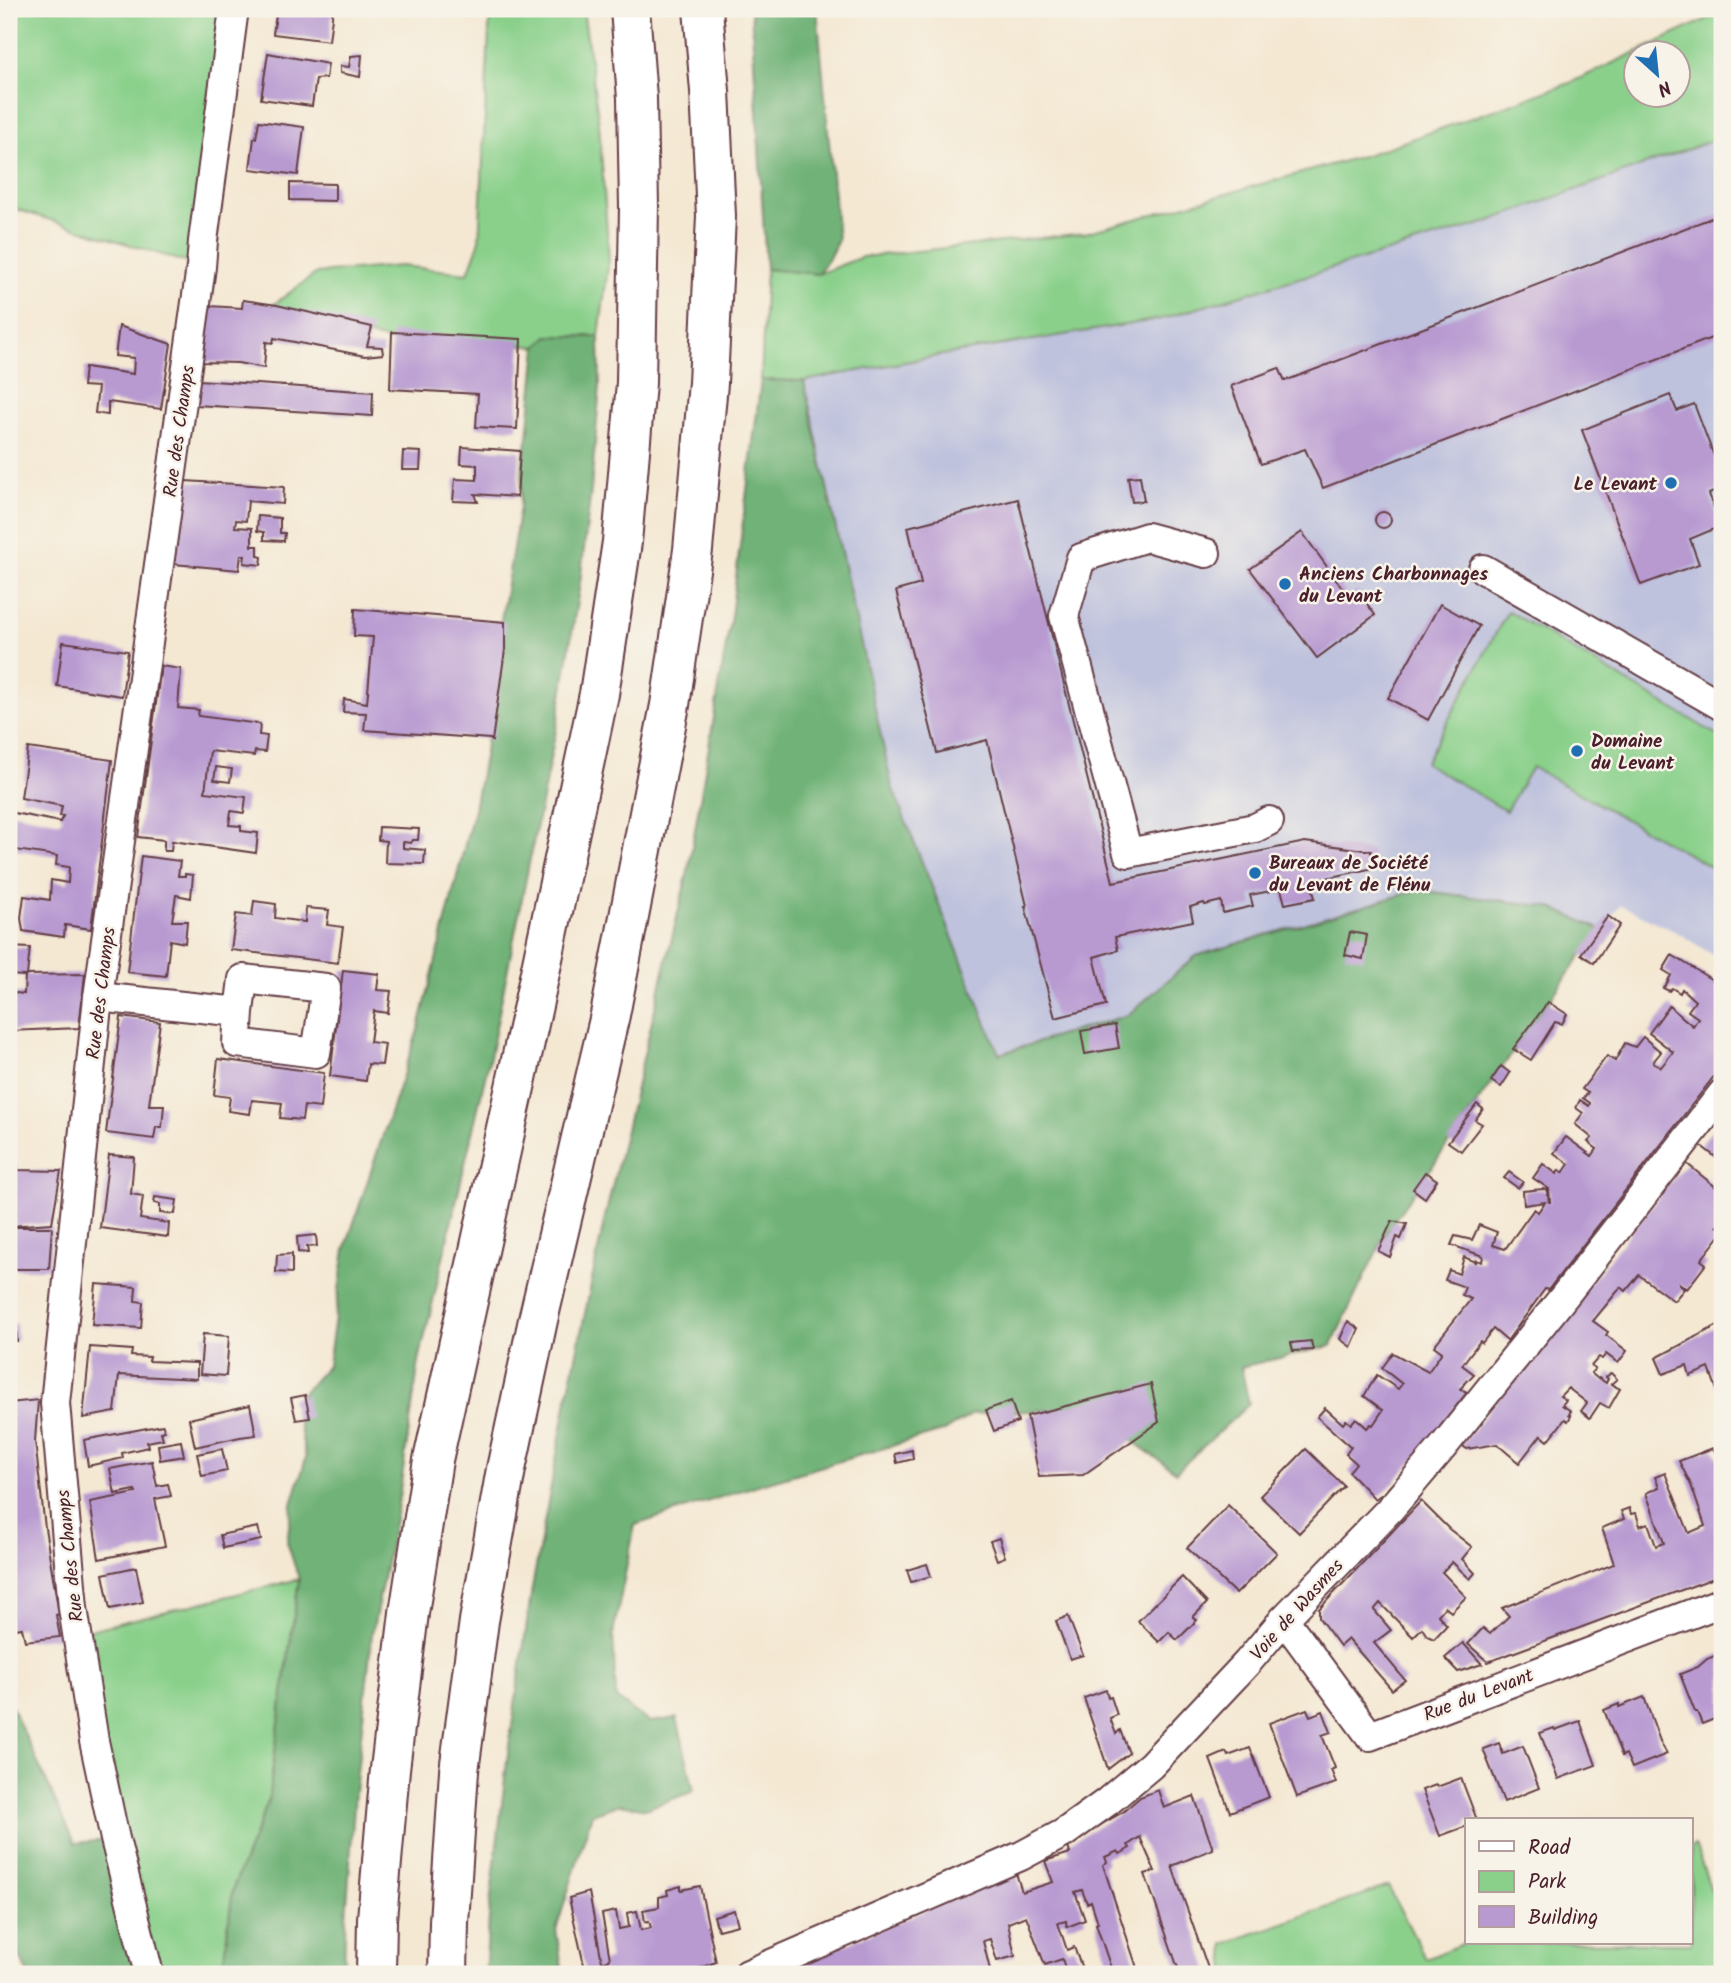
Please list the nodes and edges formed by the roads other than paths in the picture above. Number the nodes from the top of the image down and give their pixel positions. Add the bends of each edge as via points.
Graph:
1 (234, 9) edge
2 (630, 9) edge
3 (703, 9) edge
4 (1206, 553) dead end
5 (1483, 569) dead end
6 (1722, 706) edge
7 (1269, 821) dead end
8 (98, 997) junction
9 (239, 1012) dead end
10 (1722, 1094) edge
11 (1722, 1602) edge
12 (1284, 1619) junction
13 (149, 1974) edge
14 (376, 1974) edge
15 (448, 1974) edge
16 (748, 1974) edge

1 - 8 street, Rue des Champs
2 - 14 highway via 639,207 636,383 622,542 599,694 429,1486 390,1769
3 - 15 highway via 716,216 693,550 670,705 610,1015 506,1468 479,1622 459,1771
4 - 7 street via 1147,537 1081,558 1064,616 1128,853 1255,828
5 - 6 street
8 - 9 street
8 - 13 street, Rue des Champs via 55,1403 74,1608 94,1741
10 - 12 street, Voie de Wasmes via 1442,1448
11 - 12 street, Rue du Levant via 1370,1736
12 - 16 street, Voie de Wasmes via 1151,1765 1064,1833

